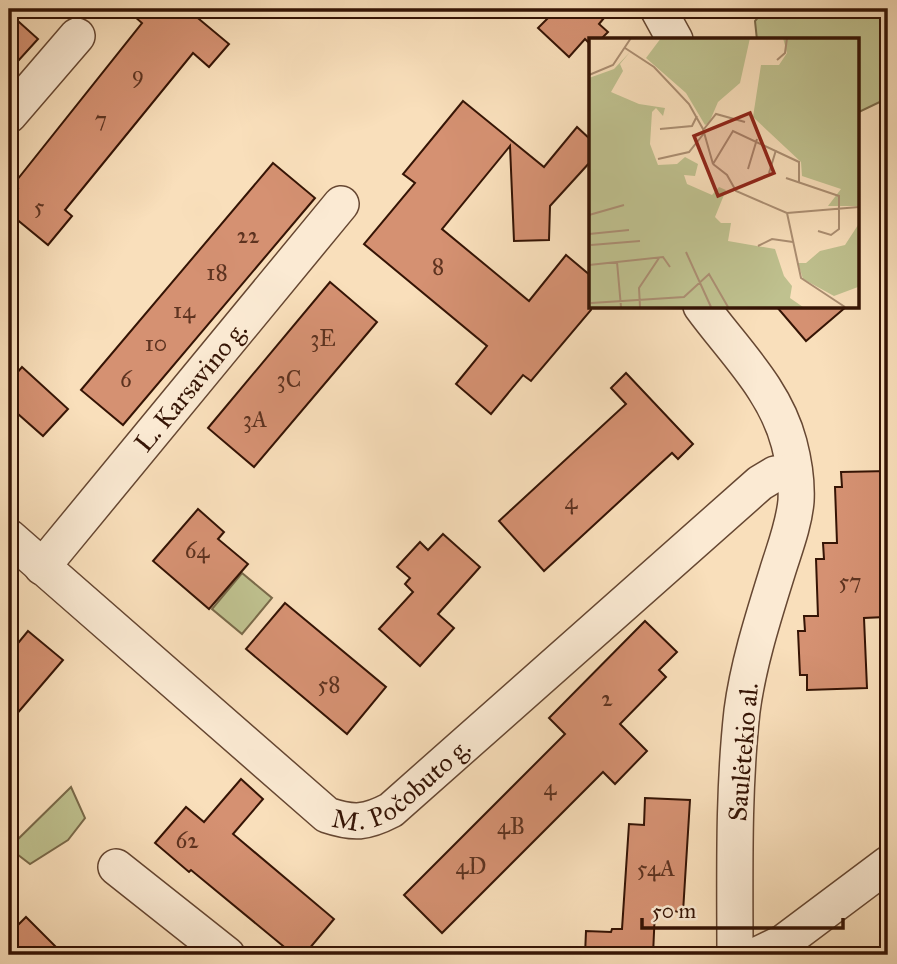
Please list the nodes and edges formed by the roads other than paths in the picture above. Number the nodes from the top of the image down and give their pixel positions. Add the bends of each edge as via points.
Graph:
1 (658, 9) edge
2 (76, 36) dead end
3 (674, 38) edge
4 (9, 114) edge
5 (341, 204) dead end
6 (703, 308) edge
7 (794, 471) junction
8 (9, 537) edge
9 (42, 567) junction
10 (888, 864) edge
11 (116, 867) dead end
12 (228, 955) edge
13 (735, 955) edge
14 (757, 955) edge

1 - 3 street
2 - 4 street
5 - 9 street, L. Karsavino g.
6 - 7 street, Saulėtekio al. via 765,389 780,417
7 - 9 street, M. Počobuto g. via 760,483 391,810 371,820 348,822 327,815
7 - 13 street, Saulėtekio al. via 796,504 742,709 736,783
8 - 9 street, M. Počobuto g.
10 - 14 street via 783,942
11 - 12 street

